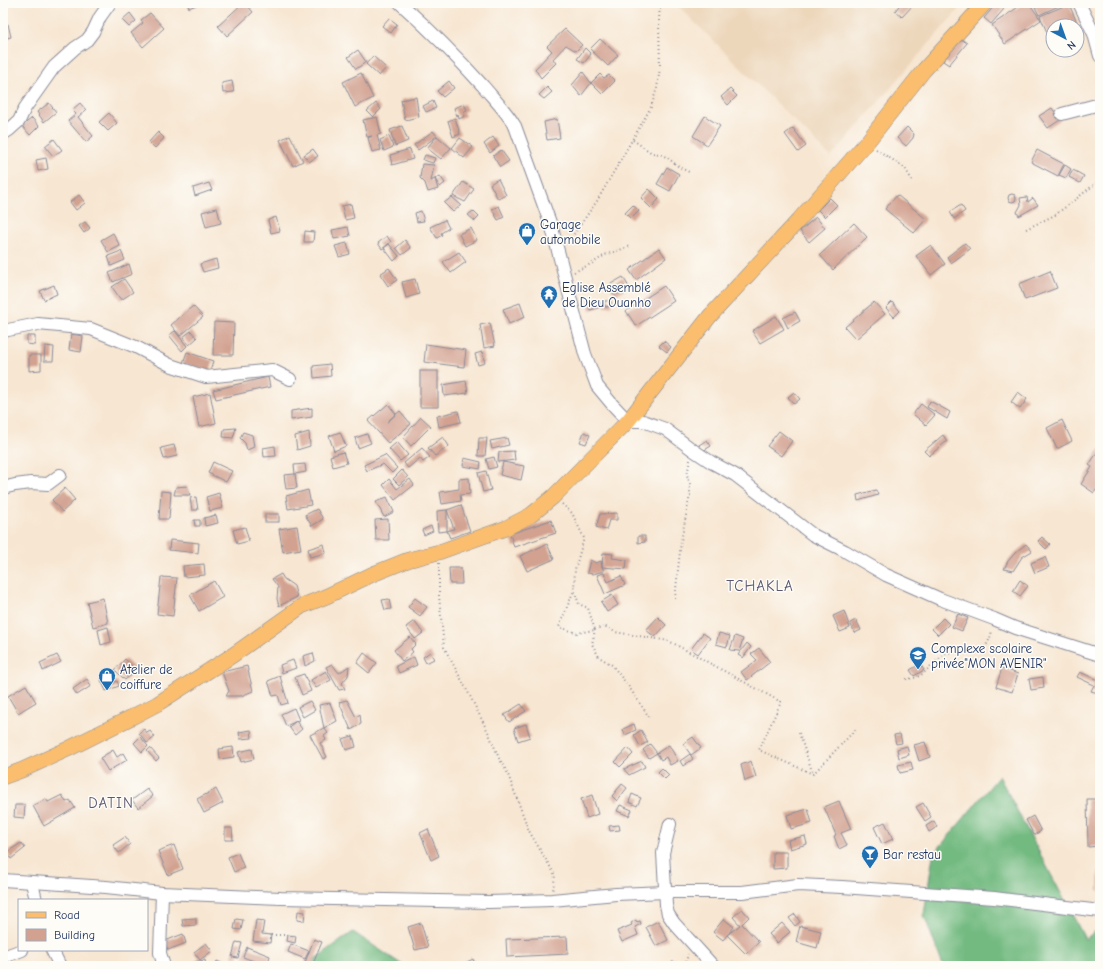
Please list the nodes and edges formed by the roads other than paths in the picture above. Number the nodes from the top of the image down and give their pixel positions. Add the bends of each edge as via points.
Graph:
1 (110, 3) edge
2 (400, 3) edge
3 (985, 3) edge
4 (1079, 3) edge
5 (1100, 56) edge
6 (1100, 104) edge
7 (1062, 114) dead end
8 (3, 134) edge
9 (3, 331) edge
10 (290, 379) dead end
11 (628, 421) junction
12 (60, 475) dead end
13 (3, 488) edge
14 (1100, 655) edge
15 (3, 776) edge
16 (670, 824) dead end
17 (3, 880) edge
18 (32, 882) junction
19 (666, 892) junction
20 (162, 893) junction
21 (36, 899) edge
22 (1100, 911) edge
23 (19, 951) edge
24 (52, 951) edge
25 (3, 957) edge
26 (60, 966) edge
27 (164, 966) edge
28 (712, 966) edge

1 - 8 street via 87,40 54,67 25,108 19,121
2 - 11 street via 472,73 508,114 515,126 552,228 585,354 597,386
3 - 11 main road via 924,70 867,142 798,221 710,316
4 - 5 street via 1094,34
6 - 7 street
9 - 10 street via 38,324 91,329 136,347 170,365 206,377 272,370
11 - 14 street via 643,421 665,429 692,450 735,475 813,536 886,575 1015,628
11 - 15 main road via 531,516 506,528 439,552 408,560 302,606 157,704 68,749
12 - 13 street via 48,484 31,483
16 - 19 street via 664,853
17 - 18 street
18 - 20 street
18 - 21 street
19 - 20 street via 489,902
19 - 22 street via 742,892 798,885 994,898
19 - 28 street via 668,914
20 - 27 street via 160,953
23 - 25 street
24 - 26 street

